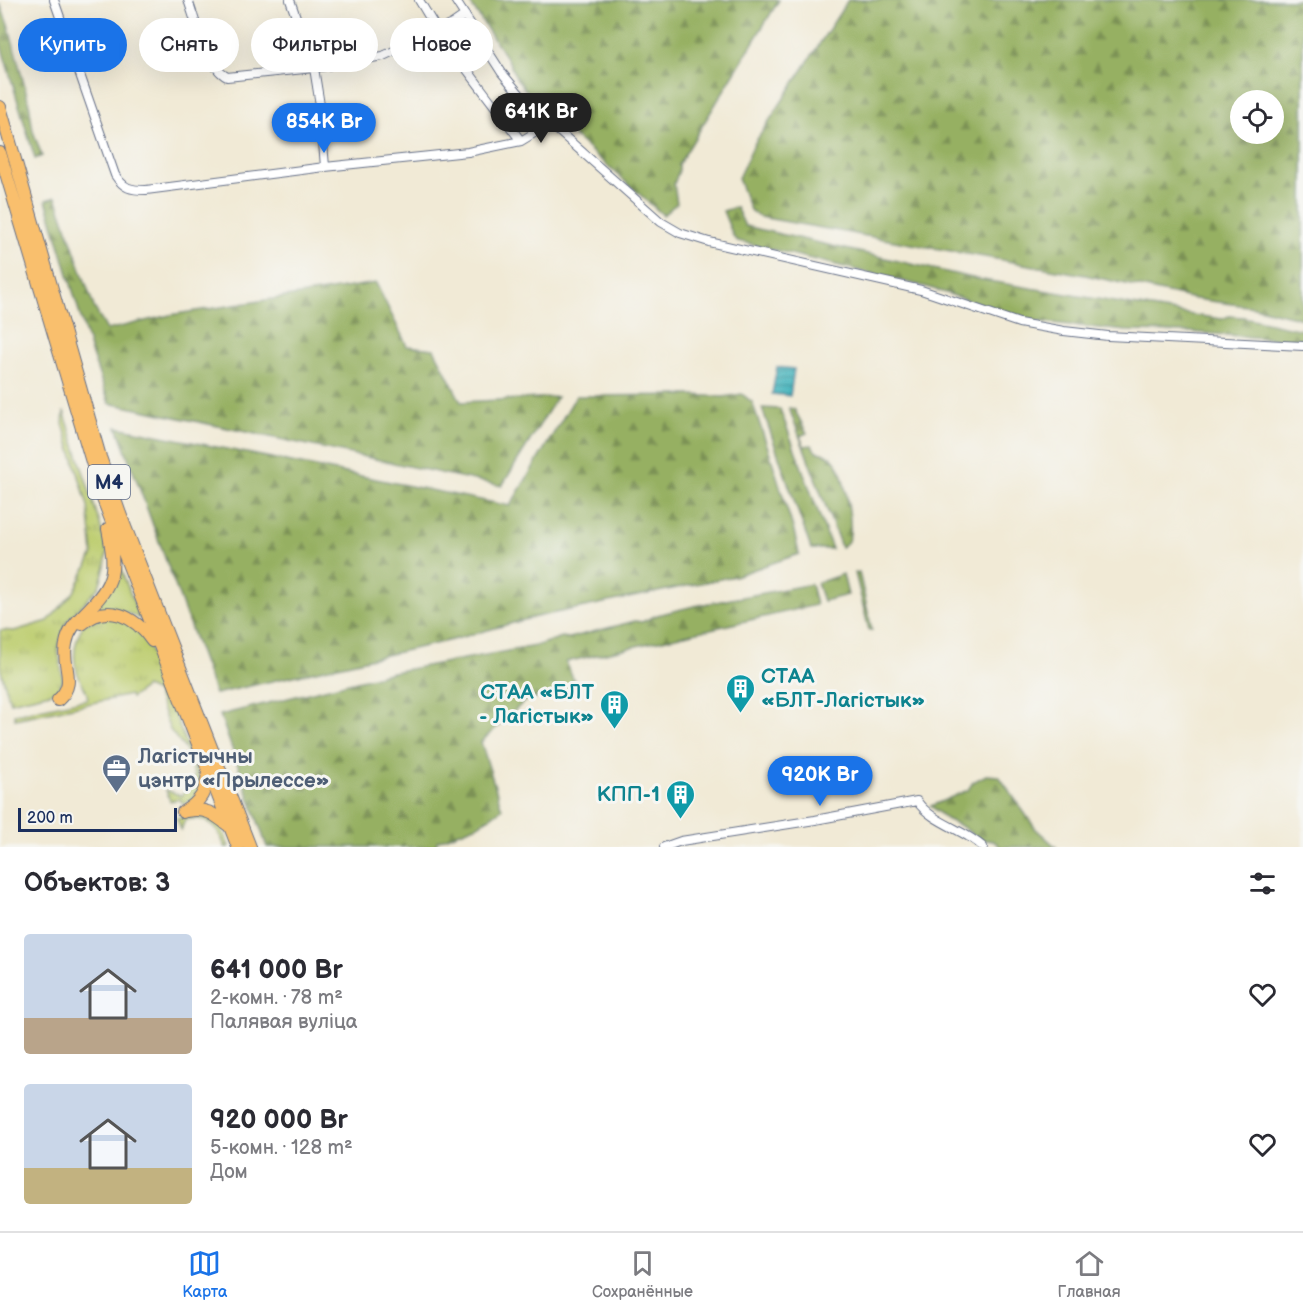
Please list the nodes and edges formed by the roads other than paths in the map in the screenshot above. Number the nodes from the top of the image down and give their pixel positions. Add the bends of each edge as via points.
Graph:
1 (54, 0) edge
2 (188, 0) edge
3 (290, 0) edge
4 (419, 0) edge
5 (455, 0) edge
6 (465, 15) junction
7 (296, 18) edge
8 (430, 18) edge
9 (461, 18) edge
10 (275, 72) edge
11 (315, 72) edge
12 (469, 72) edge
13 (0, 107) edge
14 (549, 124) junction
15 (521, 141) junction
16 (0, 153) edge
17 (324, 167) junction
18 (1303, 346) edge
19 (102, 499) junction
20 (163, 656) junction
21 (208, 769) junction
22 (230, 826) junction
23 (238, 847) edge
24 (250, 847) edge
25 (664, 847) edge
26 (983, 847) edge

1 - 17 street via 115,176 130,190
2 - 10 street via 209,58 220,73 227,77
3 - 7 street
4 - 8 street
5 - 6 street
6 - 9 street
6 - 14 street via 509,84
11 - 17 street
12 - 15 street
13 - 24 highway, М4 via 100,457
14 - 15 street
14 - 18 street via 661,222 695,238 921,290 1019,323 1064,331
15 - 17 street via 468,152
16 - 19 highway, М4
19 - 20 highway, М4
19 - 20 highway via 112,572 106,591 67,638 69,685 64,699 76,686 70,660 73,639 82,623 91,617 108,613 128,617 146,631
20 - 21 highway, М4
21 - 22 highway, М4
21 - 22 highway via 202,795 183,812 209,811
22 - 23 highway, М4
25 - 26 street via 917,801 930,814

